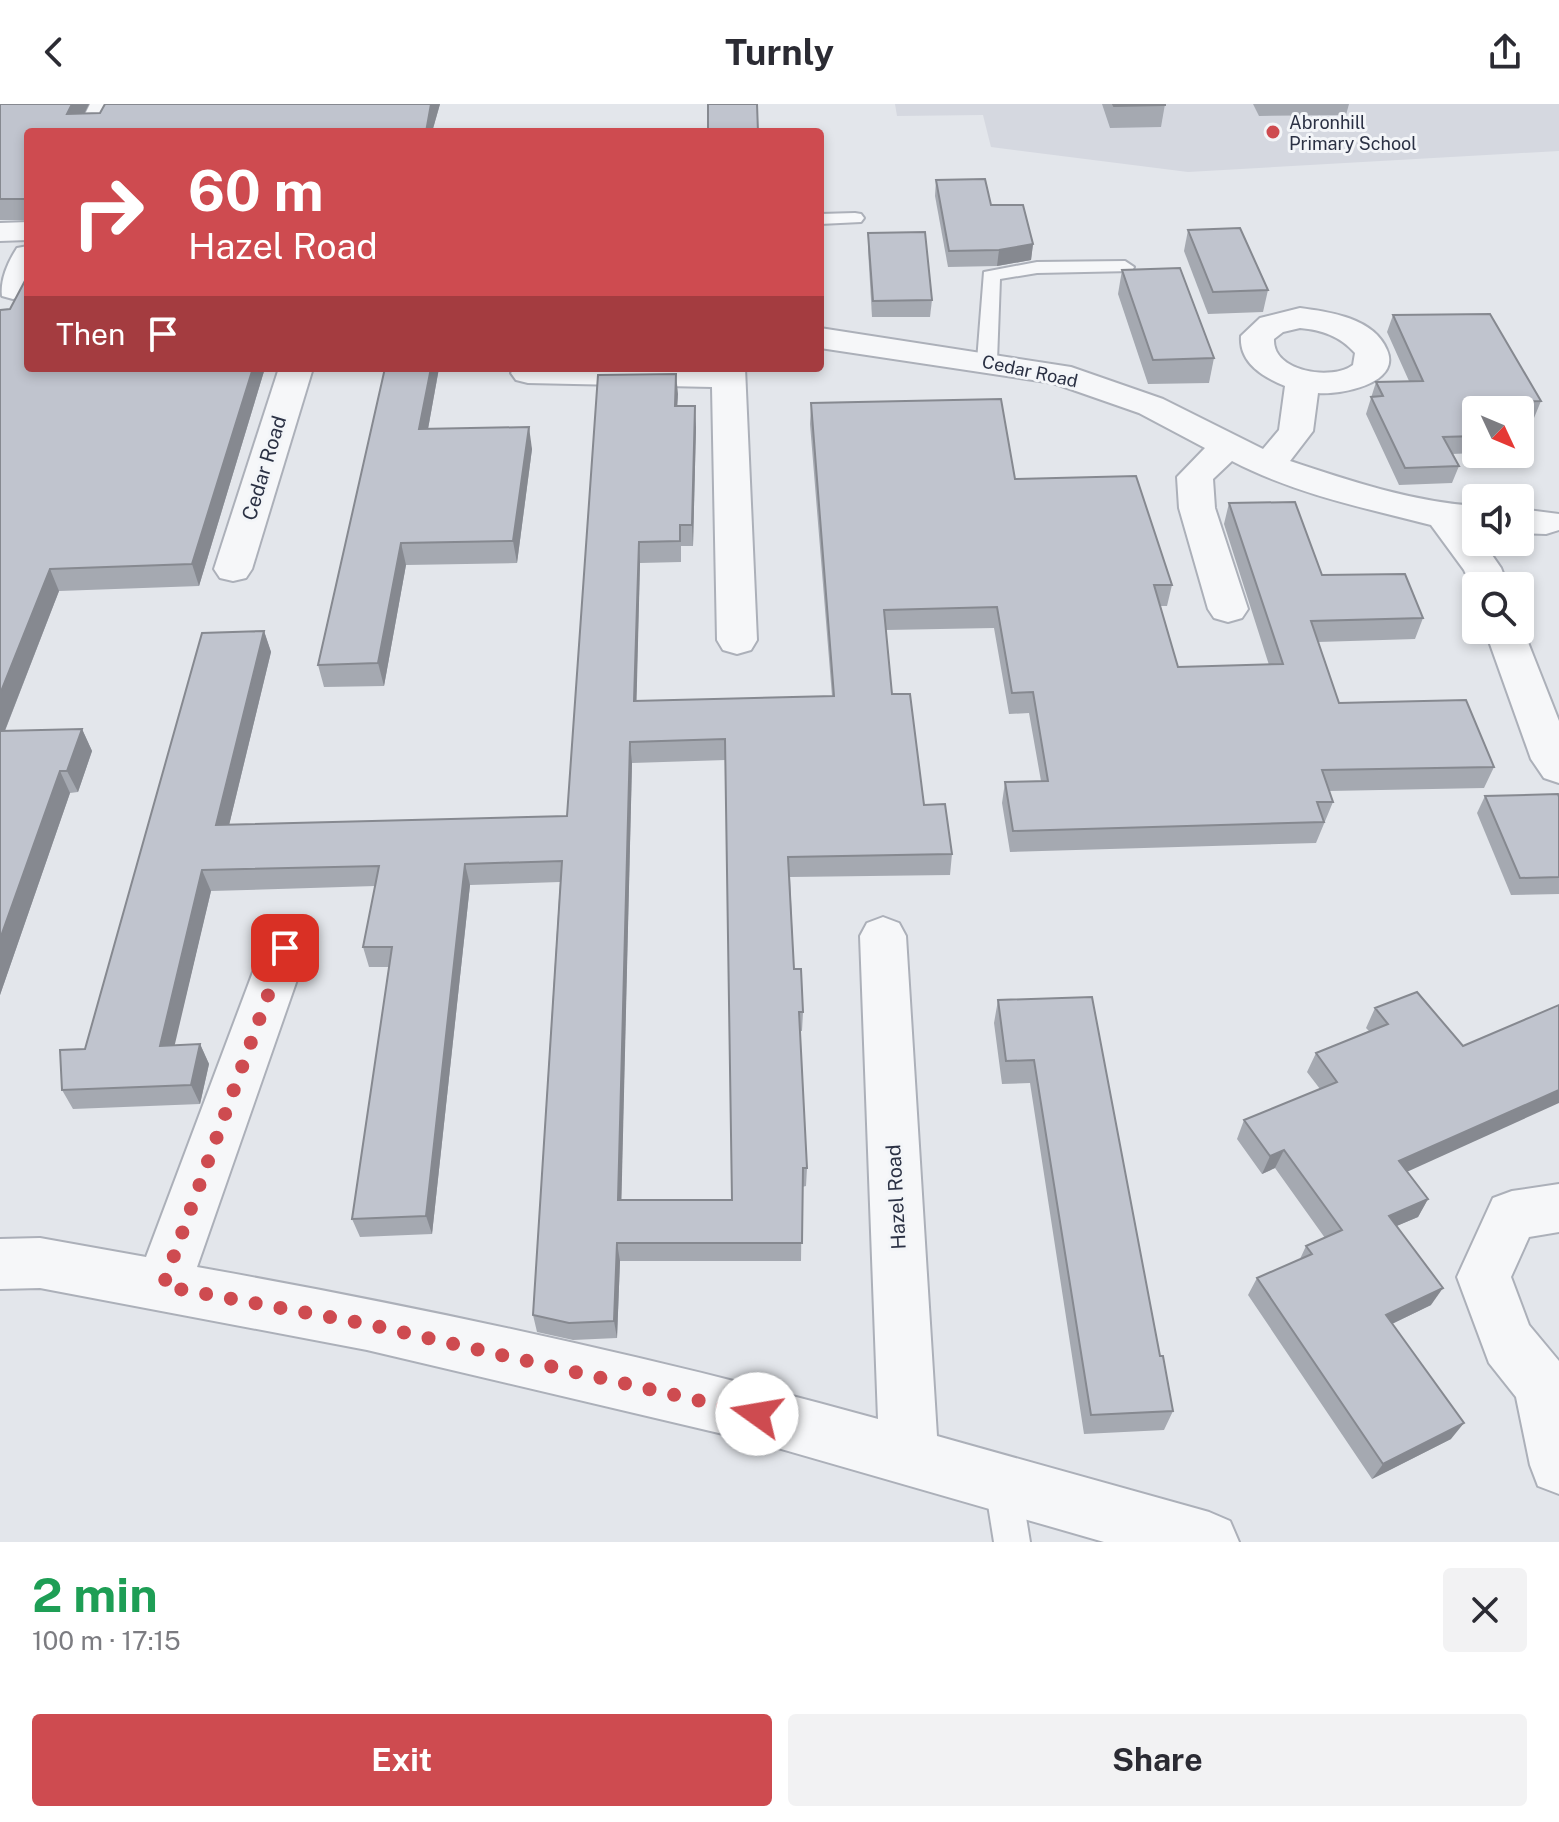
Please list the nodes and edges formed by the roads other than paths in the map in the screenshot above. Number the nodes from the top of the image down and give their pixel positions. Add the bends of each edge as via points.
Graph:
1 (104, 104) edge
2 (92, 128) edge
3 (855, 218) dead end
4 (824, 219) edge
5 (24, 231) edge
6 (0, 232) edge
7 (24, 265) edge
8 (1125, 267) edge
9 (14, 289) edge
10 (824, 339) edge
11 (987, 361) junction
12 (295, 372) edge
13 (528, 373) dead end
14 (729, 373) edge
15 (1303, 381) dead end
16 (1228, 445) junction
17 (1268, 466) junction
18 (1460, 517) edge
19 (233, 569) dead end
20 (1484, 572) edge
21 (1228, 609) dead end
22 (737, 640) dead end
23 (1510, 644) edge
24 (1559, 767) edge
25 (883, 936) dead end
26 (285, 948) dead end
27 (1559, 1208) edge
28 (0, 1264) edge
29 (163, 1286) junction
30 (1550, 1390) edge
31 (909, 1458) junction
32 (1559, 1465) edge
33 (1003, 1486) junction
34 (1012, 1542) edge
35 (1209, 1542) edge

1 - 2 street
3 - 4 lane
5 - 6 street
7 - 9 street
8 - 11 lane via 1001,271 991,276
10 - 11 street, Cedar Road
11 - 16 street, Cedar Road via 1059,374 1151,406
12 - 19 street, Cedar Road
13 - 14 street
14 - 22 street
15 - 17 street via 1296,431
16 - 17 street, Cedar Road
16 - 21 street via 1195,477 1197,508
17 - 18 street, Cedar Road via 1364,497
18 - 20 street
23 - 24 street
25 - 31 street, Hazel Road
26 - 29 street
27 - 30 street via 1512,1215 1484,1277 1508,1347
28 - 29 street via 40,1263
29 - 31 street via 367,1324 607,1379 757,1414
30 - 32 street
31 - 33 street
33 - 34 lane
33 - 35 street

